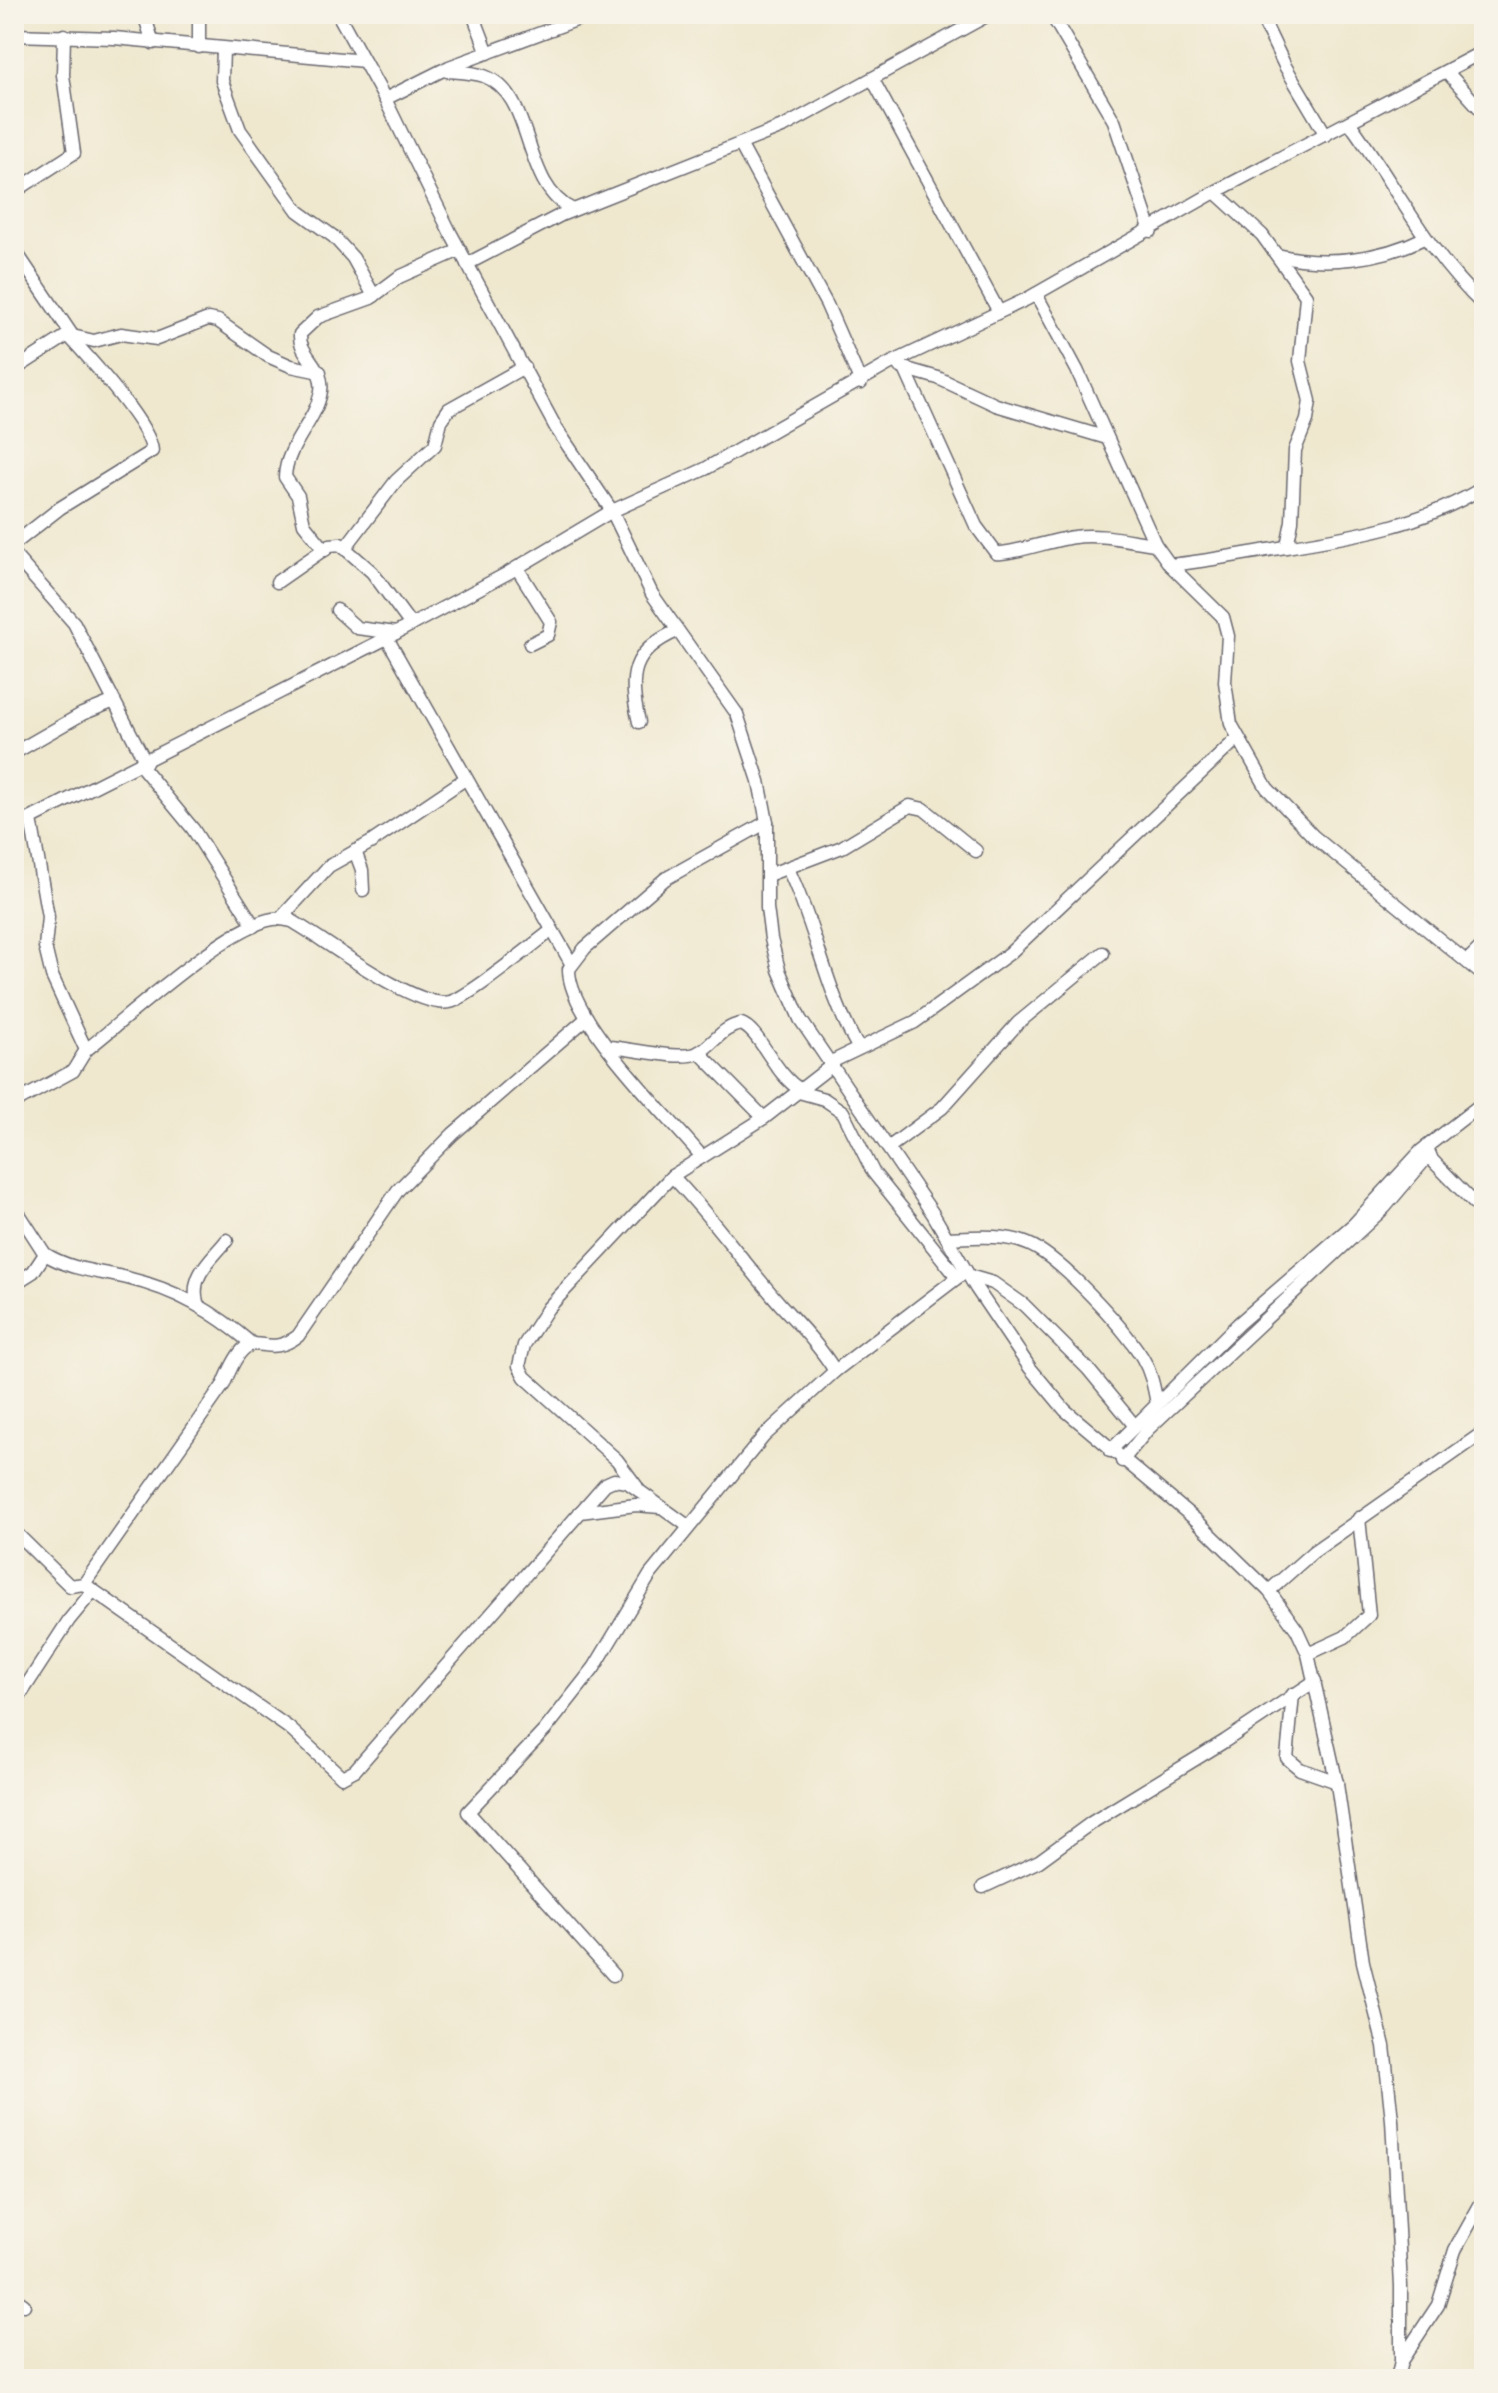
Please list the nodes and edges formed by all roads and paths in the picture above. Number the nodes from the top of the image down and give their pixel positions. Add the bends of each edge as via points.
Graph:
1 (144, 14) edge
2 (199, 14) edge
3 (338, 14) edge
4 (473, 14) edge
5 (592, 14) edge
6 (990, 14) edge
7 (1051, 14) edge
8 (1260, 14) edge
9 (1478, 14) edge
10 (1484, 25) edge
11 (14, 35) edge
12 (64, 35) junction
13 (153, 43) junction
14 (199, 47) junction
15 (223, 49) junction
16 (1484, 51) edge
17 (488, 53) junction
18 (364, 61) junction
19 (443, 70) junction
20 (1447, 72) junction
21 (873, 80) junction
22 (385, 99) junction
23 (1484, 113) edge
24 (1349, 122) junction
25 (1326, 135) junction
26 (740, 144) junction
27 (14, 192) edge
28 (1215, 192) junction
29 (573, 210) junction
30 (1151, 231) junction
31 (1424, 238) junction
32 (14, 249) edge
33 (460, 250) junction
34 (1277, 255) junction
35 (467, 264) junction
36 (1036, 294) junction
37 (374, 296) junction
38 (1484, 306) edge
39 (999, 312) junction
40 (70, 335) junction
41 (889, 364) junction
42 (524, 367) junction
43 (905, 369) junction
44 (14, 370) edge
45 (320, 372) junction
46 (861, 383) junction
47 (1107, 438) junction
48 (1484, 487) edge
49 (612, 511) junction
50 (14, 544) edge
51 (1155, 544) junction
52 (1287, 546) junction
53 (345, 548) junction
54 (325, 550) junction
55 (14, 555) edge
56 (1170, 565) junction
57 (517, 568) junction
58 (277, 582) dead end
59 (337, 610) dead end
60 (411, 625) junction
61 (677, 631) junction
62 (391, 635) junction
63 (530, 644) dead end
64 (112, 702) junction
65 (639, 722) dead end
66 (1238, 738) junction
67 (14, 752) edge
68 (143, 764) junction
69 (465, 779) junction
70 (31, 819) junction
71 (767, 822) junction
72 (14, 827) edge
73 (355, 851) junction
74 (976, 851) dead end
75 (788, 869) junction
76 (768, 875) junction
77 (363, 890) dead end
78 (280, 919) junction
79 (254, 926) junction
80 (551, 931) junction
81 (1484, 944) edge
82 (1103, 953) dead end
83 (1468, 960) junction
84 (571, 963) junction
85 (1484, 976) edge
86 (587, 1018) junction
87 (608, 1047) junction
88 (858, 1047) junction
89 (86, 1050) junction
90 (699, 1052) junction
91 (830, 1065) junction
92 (800, 1091) junction
93 (1484, 1102) edge
94 (14, 1103) edge
95 (764, 1118) junction
96 (888, 1148) junction
97 (1428, 1150) junction
98 (702, 1157) junction
99 (672, 1176) junction
100 (14, 1206) edge
101 (1484, 1213) edge
102 (948, 1238) junction
103 (227, 1240) dead end
104 (45, 1254) junction
105 (964, 1275) junction
106 (14, 1284) edge
107 (197, 1302) junction
108 (252, 1344) junction
109 (835, 1371) junction
110 (1157, 1404) junction
111 (1135, 1426) junction
112 (1484, 1432) edge
113 (1110, 1451) junction
114 (1122, 1461) junction
115 (639, 1490) junction
116 (664, 1508) junction
117 (580, 1512) junction
118 (1359, 1518) junction
119 (688, 1526) junction
120 (14, 1531) edge
121 (88, 1587) junction
122 (1269, 1591) junction
123 (1308, 1654) junction
124 (1315, 1681) junction
125 (1293, 1694) junction
126 (17, 1700) dead end
127 (1337, 1782) junction
128 (983, 1887) dead end
129 (613, 1975) dead end
130 (1484, 2198) edge
131 (1401, 2361) junction
132 (1397, 2379) edge

1 - 13 street
2 - 14 street
3 - 18 street
4 - 17 street
5 - 17 street
6 - 21 street
7 - 30 street via 1114,121
8 - 25 street
9 - 10 street
11 - 12 street
12 - 13 street
12 - 27 street via 63,75 74,153
13 - 14 street
14 - 15 street
15 - 18 street
15 - 37 street via 222,81 240,130 298,211 353,258
16 - 20 street
17 - 19 street
18 - 22 street
19 - 22 street
19 - 29 street via 483,76 502,88 547,189 559,204
20 - 23 street
20 - 24 street
21 - 26 street
21 - 39 street
22 - 33 street
24 - 25 street
24 - 31 street
25 - 28 street
26 - 29 street
26 - 46 street via 820,291
28 - 30 street
28 - 34 street
29 - 35 street
30 - 36 street
31 - 34 street via 1386,254 1351,259
31 - 38 street
32 - 40 street
33 - 35 street
33 - 37 street via 399,277
34 - 52 street via 1308,307 1300,361 1310,401 1295,450
35 - 42 street
36 - 39 street
36 - 47 street
37 - 45 street via 318,317 300,334 299,341
39 - 41 street
40 - 44 street
40 - 45 street via 94,341 121,334 157,339 208,319 268,356
40 - 50 street via 150,438 152,451 60,508
41 - 43 street
41 - 46 street
42 - 49 street via 564,441
42 - 53 street via 449,409 435,445 396,481
43 - 47 street via 996,405
43 - 51 street via 976,526 996,553 1077,536
45 - 54 street via 317,405 285,477 298,496 304,524
46 - 49 street via 693,475
47 - 51 street
48 - 52 street via 1421,519
49 - 57 street
49 - 61 street via 652,594
51 - 56 street
52 - 56 street
53 - 54 street via 335,543
53 - 60 street via 372,572
54 - 58 street
55 - 64 street via 68,614
56 - 66 street via 1223,617 1229,656 1226,705
57 - 60 street
57 - 63 street via 551,622 548,635
59 - 62 street via 357,628
60 - 62 street
61 - 65 street via 647,647 639,659 633,697
61 - 71 street via 737,714
62 - 68 street
62 - 69 street
64 - 67 street
64 - 68 street
66 - 83 street via 1267,788 1313,836
66 - 88 street via 1010,953 915,1022
68 - 70 street
68 - 79 street via 193,829
69 - 73 street
69 - 80 street
70 - 72 street
70 - 89 street via 48,917 45,947 52,976
71 - 76 street
71 - 84 street via 665,879
73 - 77 street
73 - 78 street via 329,866
74 - 75 street via 924,809 910,806 842,847
75 - 76 street
75 - 88 street via 839,1012
76 - 91 street via 767,908 779,970 800,1019
78 - 79 street
78 - 80 street via 309,930 393,984 447,1003 465,996
79 - 89 street via 165,986
80 - 84 street
81 - 83 street
82 - 96 street via 1018,1023 942,1108
83 - 85 street
84 - 86 street via 570,983
86 - 87 street
86 - 108 street via 453,1134 398,1190 298,1336 281,1346
87 - 90 street via 675,1055
87 - 98 street
88 - 91 street
89 - 94 street via 73,1071
90 - 92 street via 734,1025 746,1026 778,1072
90 - 95 street
91 - 92 street
91 - 96 street
92 - 95 street
92 - 105 street via 843,1112 873,1172
93 - 97 street
95 - 98 street
96 - 102 street
97 - 101 street
97 - 110 street
97 - 114 street via 1385,1207 1148,1429
98 - 99 street
99 - 109 street via 810,1334
99 - 115 street via 548,1308 519,1359 525,1377 617,1460
100 - 104 street
102 - 105 street
102 - 110 street via 1025,1242 1054,1259 1133,1344 1151,1375
103 - 107 street via 197,1277
104 - 106 street via 33,1272
104 - 107 street via 69,1268 127,1278
105 - 109 street
105 - 111 street via 993,1283 1024,1305
105 - 113 street via 1030,1368
107 - 108 street
108 - 121 street via 236,1354 224,1384
109 - 119 street via 764,1436
110 - 111 street
111 - 113 street
112 - 118 street
113 - 114 street
114 - 122 street via 1196,1520
115 - 116 street
115 - 117 street via 614,1480
116 - 117 street via 636,1505
116 - 119 street
117 - 121 street via 355,1770 342,1777 232,1685
118 - 122 street
118 - 123 street via 1369,1615 1345,1637
119 - 129 street via 650,1575 594,1668 468,1812
120 - 121 street via 70,1586
121 - 126 street
122 - 123 street
123 - 124 street
124 - 125 street
124 - 127 street
125 - 127 street via 1287,1758 1300,1769
125 - 128 street via 1039,1861
127 - 131 street via 1363,1962 1389,2090
130 - 131 street via 1455,2250 1433,2313
131 - 132 street

